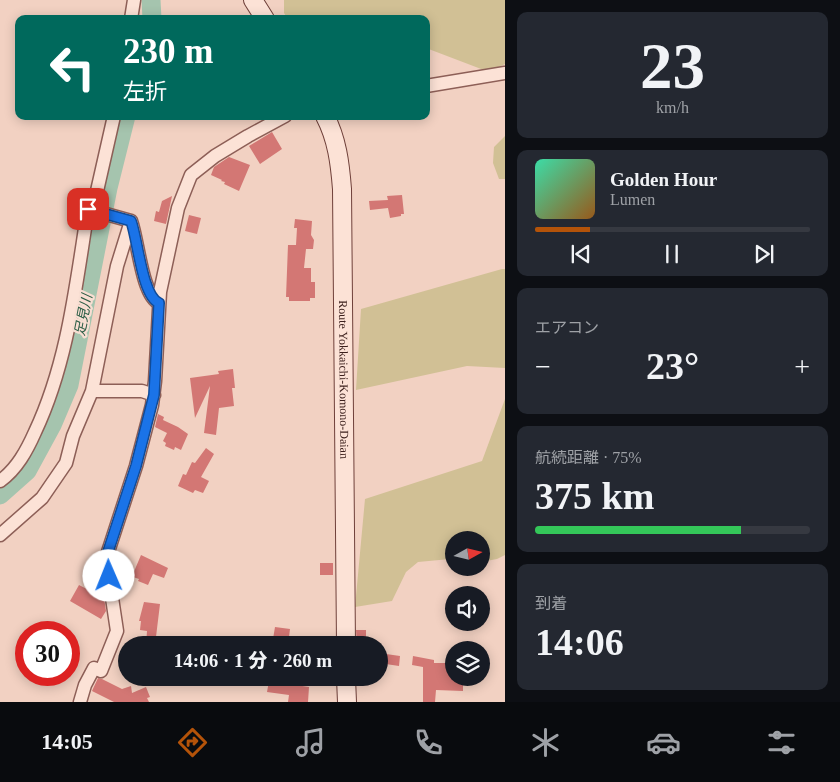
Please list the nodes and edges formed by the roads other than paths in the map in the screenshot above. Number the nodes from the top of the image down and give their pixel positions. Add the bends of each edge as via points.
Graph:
1 (134, 0) edge
2 (253, 0) edge
3 (132, 15) edge
4 (262, 15) edge
5 (505, 74) edge
6 (430, 85) edge
7 (113, 120) edge
8 (278, 120) edge
9 (328, 120) edge
10 (88, 209) junction
11 (131, 221) junction
12 (159, 303) junction
13 (92, 390) junction
14 (154, 395) junction
15 (0, 481) edge
16 (0, 535) edge
17 (346, 636) edge
18 (346, 686) edge
19 (80, 702) edge
20 (346, 702) edge

1 - 3 street
2 - 4 main road
5 - 6 street
7 - 10 street via 97,191
8 - 12 street via 215,156 191,175 175,220
9 - 17 main road, Route Yokkaichi-Komono-Daian via 339,158 342,189
10 - 11 street
10 - 15 street via 58,375 28,448 10,474
11 - 12 street via 150,294
11 - 13 street via 117,266
12 - 14 street
13 - 14 street via 142,391
13 - 16 street via 66,463 42,498
14 - 19 street via 136,466 106,558 117,631 101,671 94,668
18 - 20 main road

